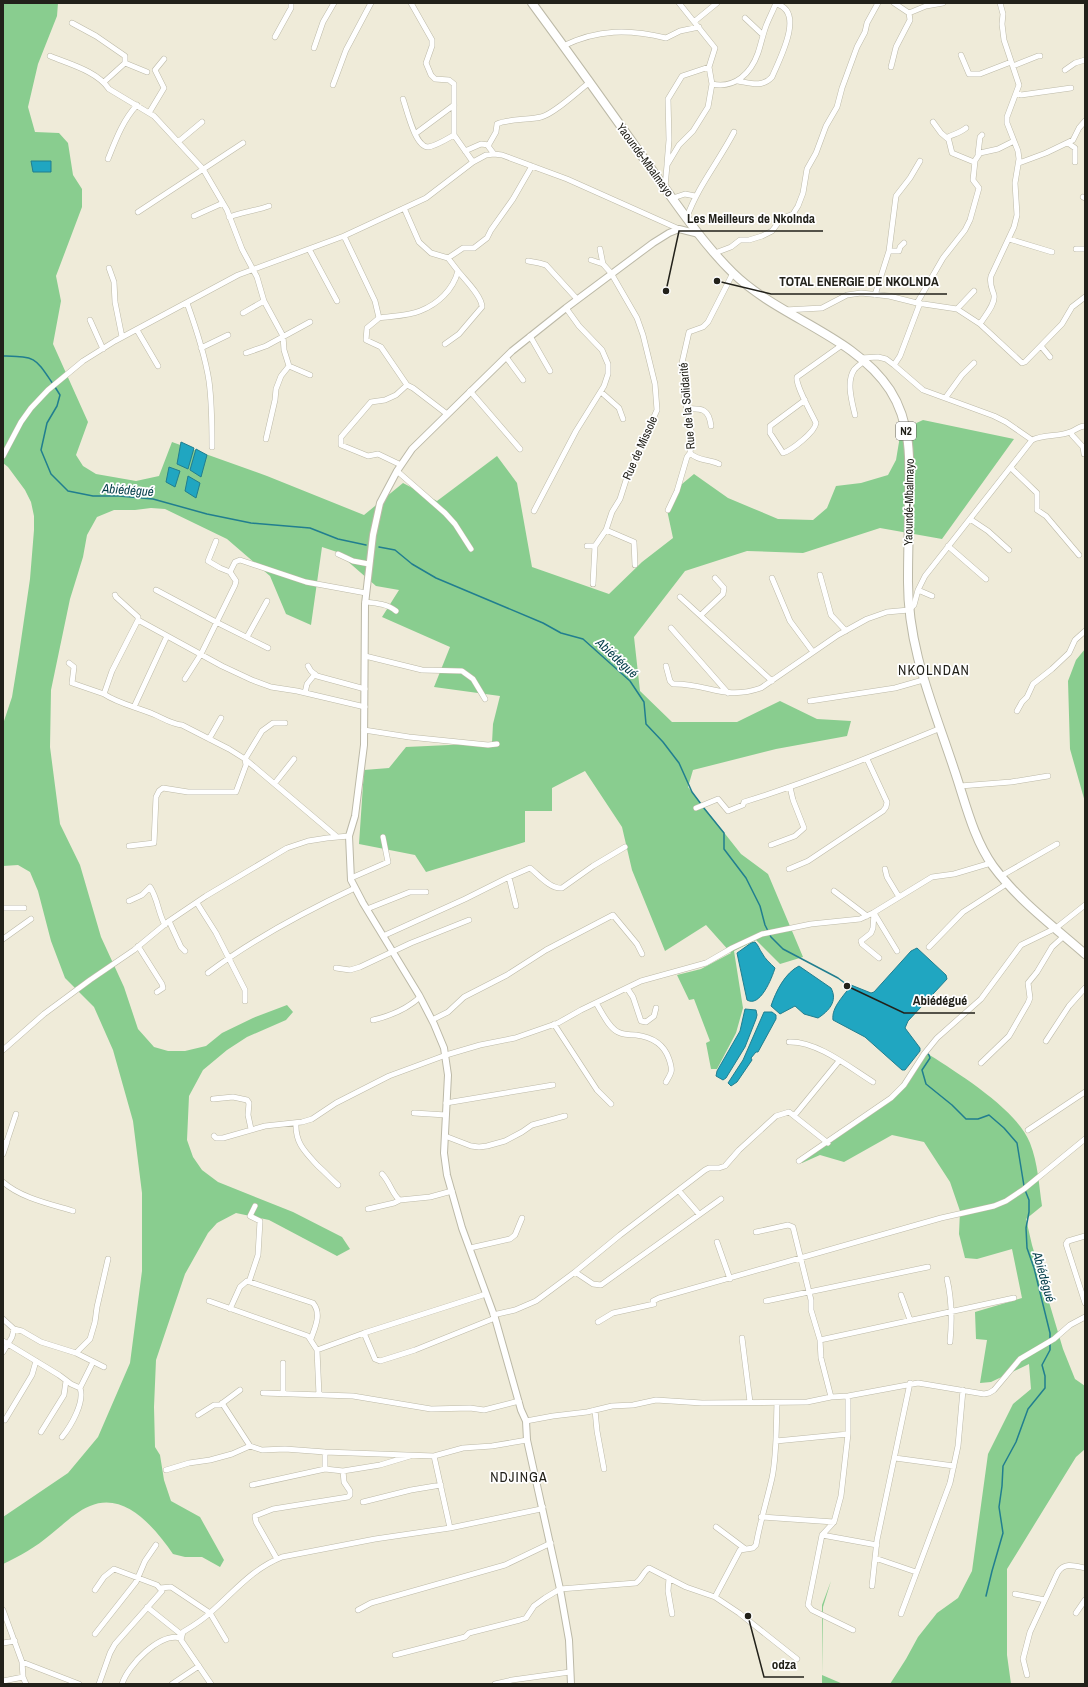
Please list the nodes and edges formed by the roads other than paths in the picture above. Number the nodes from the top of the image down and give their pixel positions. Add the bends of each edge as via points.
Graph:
1 (286, 3) edge
2 (334, 3) edge
3 (371, 3) edge
4 (411, 3) edge
5 (532, 3) edge
6 (679, 3) edge
7 (717, 3) edge
8 (776, 3) edge
9 (878, 3) edge
10 (894, 3) edge
11 (943, 3) edge
12 (1000, 3) edge
13 (291, 5) edge
14 (909, 13) junction
15 (745, 18) dead end
16 (694, 21) junction
17 (72, 23) dead end
18 (699, 27) junction
19 (763, 35) junction
20 (275, 37) dead end
21 (563, 46) junction
22 (314, 48) dead end
23 (962, 55) dead end
24 (50, 56) dead end
25 (1040, 56) dead end
26 (164, 59) dead end
27 (1085, 60) edge
28 (125, 64) junction
29 (1012, 64) junction
30 (709, 66) junction
31 (891, 67) dead end
32 (1065, 70) dead end
33 (147, 72) dead end
34 (738, 81) junction
35 (104, 82) junction
36 (590, 82) junction
37 (712, 84) junction
38 (333, 85) dead end
39 (1071, 88) dead end
40 (1017, 93) junction
41 (403, 99) dead end
42 (138, 105) junction
43 (454, 105) junction
44 (149, 113) junction
45 (1085, 121) edge
46 (202, 122) dead end
47 (933, 122) dead end
48 (966, 128) dead end
49 (734, 132) dead end
50 (415, 134) junction
51 (982, 135) dead end
52 (454, 136) junction
53 (948, 138) junction
54 (178, 142) junction
55 (1014, 142) junction
56 (243, 143) dead end
57 (1068, 143) junction
58 (489, 145) junction
59 (465, 152) junction
60 (494, 154) junction
61 (978, 154) junction
62 (108, 158) dead end
63 (920, 161) dead end
64 (975, 161) junction
65 (472, 162) junction
66 (1075, 162) dead end
67 (1018, 163) junction
68 (667, 164) junction
69 (532, 166) junction
70 (203, 169) junction
71 (665, 188) junction
72 (695, 196) junction
73 (673, 198) junction
74 (223, 203) junction
75 (269, 206) dead end
76 (404, 208) junction
77 (138, 212) dead end
78 (194, 216) dead end
79 (229, 217) junction
80 (687, 217) junction
81 (679, 229) junction
82 (700, 234) junction
83 (344, 236) junction
84 (1009, 239) junction
85 (904, 243) dead end
86 (309, 249) junction
87 (600, 249) dead end
88 (1076, 249) dead end
89 (1085, 249) edge
90 (889, 251) junction
91 (1052, 252) dead end
92 (715, 253) junction
93 (448, 258) junction
94 (591, 260) dead end
95 (528, 261) dead end
96 (603, 264) junction
97 (109, 268) dead end
98 (252, 270) junction
99 (458, 271) junction
100 (733, 273) junction
101 (611, 274) junction
102 (974, 291) dead end
103 (874, 295) junction
104 (1085, 297) edge
105 (577, 299) junction
106 (264, 301) junction
107 (337, 301) dead end
108 (187, 303) junction
109 (918, 303) junction
110 (566, 308) junction
111 (957, 309) junction
112 (784, 310) junction
113 (243, 313) dead end
114 (379, 318) junction
115 (90, 320) dead end
116 (310, 322) dead end
117 (980, 324) junction
118 (136, 330) junction
119 (228, 335) dead end
120 (283, 336) junction
121 (530, 336) junction
122 (122, 337) junction
123 (445, 344) dead end
124 (842, 345) junction
125 (1041, 346) junction
126 (201, 348) junction
127 (103, 349) junction
128 (246, 353) dead end
129 (506, 357) junction
130 (1050, 357) dead end
131 (863, 360) junction
132 (974, 363) dead end
133 (894, 364) junction
134 (158, 366) dead end
135 (289, 366) junction
136 (550, 371) dead end
137 (310, 375) dead end
138 (523, 380) dead end
139 (407, 385) junction
140 (470, 391) junction
141 (601, 392) junction
142 (946, 397) junction
143 (805, 400) junction
144 (687, 409) junction
145 (447, 414) junction
146 (855, 415) dead end
147 (623, 419) dead end
148 (711, 426) dead end
149 (1085, 426) edge
150 (1071, 432) junction
151 (266, 438) dead end
152 (1032, 440) junction
153 (212, 446) dead end
154 (520, 449) dead end
155 (690, 453) junction
156 (1084, 454) dead end
157 (3, 456) edge
158 (719, 464) dead end
159 (401, 465) junction
160 (1011, 468) junction
161 (397, 471) junction
162 (668, 510) dead end
163 (534, 511) dead end
164 (970, 519) junction
165 (606, 530) junction
166 (216, 541) dead end
167 (587, 546) dead end
168 (595, 546) junction
169 (948, 546) junction
170 (471, 548) dead end
171 (1009, 550) dead end
172 (338, 554) dead end
173 (1079, 556) dead end
174 (369, 564) junction
175 (635, 565) dead end
176 (230, 572) junction
177 (820, 575) dead end
178 (715, 578) dead end
179 (772, 578) dead end
180 (986, 579) dead end
181 (592, 584) dead end
182 (156, 590) dead end
183 (918, 590) junction
184 (366, 594) junction
185 (115, 595) dead end
186 (932, 596) dead end
187 (680, 597) dead end
188 (267, 601) dead end
189 (365, 602) junction
190 (909, 610) junction
191 (396, 611) dead end
192 (701, 615) junction
193 (138, 620) junction
194 (216, 622) junction
195 (671, 628) dead end
196 (846, 631) junction
197 (1085, 631) edge
198 (167, 636) junction
199 (247, 637) junction
200 (268, 648) dead end
201 (814, 652) junction
202 (201, 654) junction
203 (365, 656) junction
204 (69, 663) dead end
205 (308, 666) dead end
206 (666, 666) dead end
207 (315, 674) junction
208 (185, 679) dead end
209 (923, 680) junction
210 (772, 681) junction
211 (365, 689) junction
212 (305, 693) junction
213 (728, 693) junction
214 (104, 694) junction
215 (485, 699) dead end
216 (810, 701) dead end
217 (134, 707) junction
218 (365, 707) junction
219 (1017, 711) dead end
220 (221, 718) dead end
221 (285, 723) dead end
222 (941, 728) junction
223 (364, 730) junction
224 (209, 739) junction
225 (497, 744) dead end
226 (245, 759) junction
227 (294, 759) dead end
228 (867, 759) junction
229 (1048, 776) dead end
230 (275, 784) junction
231 (960, 786) junction
232 (790, 787) junction
233 (696, 808) dead end
234 (336, 836) junction
235 (349, 836) junction
236 (383, 837) dead end
237 (1057, 844) dead end
238 (771, 845) dead end
239 (129, 846) dead end
240 (625, 847) dead end
241 (991, 863) junction
242 (789, 869) dead end
243 (885, 869) dead end
244 (1001, 876) junction
245 (509, 877) junction
246 (351, 878) junction
247 (1008, 883) junction
248 (355, 888) junction
249 (834, 891) dead end
250 (426, 892) dead end
251 (900, 897) junction
252 (129, 901) dead end
253 (197, 903) junction
254 (1085, 905) edge
255 (516, 906) dead end
256 (3, 908) edge
257 (24, 908) dead end
258 (367, 909) junction
259 (874, 913) junction
260 (867, 916) junction
261 (31, 919) dead end
262 (469, 920) dead end
263 (169, 921) junction
264 (165, 925) junction
265 (1056, 928) junction
266 (383, 936) junction
267 (1064, 936) junction
268 (3, 939) edge
269 (138, 946) junction
270 (929, 947) dead end
271 (185, 951) dead end
272 (392, 951) junction
273 (897, 951) dead end
274 (642, 954) dead end
275 (1085, 954) edge
276 (879, 958) dead end
277 (229, 959) junction
278 (336, 968) dead end
279 (208, 973) dead end
280 (627, 988) junction
281 (1085, 988) edge
282 (156, 992) dead end
283 (420, 997) junction
284 (244, 1001) dead end
285 (596, 1003) junction
286 (656, 1008) dead end
287 (373, 1020) dead end
288 (432, 1020) junction
289 (554, 1024) junction
290 (1046, 1041) dead end
291 (788, 1042) dead end
292 (3, 1050) edge
293 (446, 1055) junction
294 (839, 1061) junction
295 (981, 1063) dead end
296 (666, 1082) dead end
297 (873, 1082) dead end
298 (553, 1085) dead end
299 (1085, 1092) edge
300 (213, 1099) dead end
301 (446, 1103) junction
302 (611, 1104) dead end
303 (414, 1113) dead end
304 (16, 1114) dead end
305 (446, 1115) junction
306 (565, 1116) dead end
307 (794, 1116) junction
308 (296, 1123) junction
309 (252, 1130) junction
310 (1028, 1130) dead end
311 (214, 1136) dead end
312 (445, 1136) junction
313 (1085, 1138) edge
314 (5, 1142) edge
315 (828, 1142) junction
316 (3, 1154) edge
317 (799, 1161) dead end
318 (382, 1174) dead end
319 (3, 1182) edge
320 (338, 1185) dead end
321 (452, 1191) junction
322 (679, 1191) junction
323 (721, 1199) dead end
324 (400, 1200) junction
325 (255, 1206) dead end
326 (368, 1209) dead end
327 (73, 1210) dead end
328 (699, 1214) junction
329 (522, 1218) dead end
330 (756, 1232) dead end
331 (1085, 1236) edge
332 (717, 1242) dead end
333 (470, 1248) junction
334 (800, 1258) junction
335 (108, 1259) dead end
336 (928, 1267) dead end
337 (575, 1272) junction
338 (730, 1279) junction
339 (947, 1279) dead end
340 (249, 1282) junction
341 (809, 1291) junction
342 (486, 1294) junction
343 (901, 1295) dead end
344 (1014, 1298) dead end
345 (209, 1301) dead end
346 (766, 1301) dead end
347 (1085, 1303) edge
348 (230, 1309) junction
349 (951, 1311) junction
350 (494, 1317) junction
351 (1085, 1317) edge
352 (3, 1319) edge
353 (910, 1320) junction
354 (598, 1322) dead end
355 (14, 1329) junction
356 (364, 1333) junction
357 (742, 1338) dead end
358 (311, 1339) junction
359 (820, 1340) junction
360 (6, 1342) edge
361 (950, 1342) dead end
362 (317, 1350) junction
363 (3, 1352) edge
364 (76, 1353) junction
365 (36, 1361) junction
366 (93, 1362) junction
367 (283, 1363) dead end
368 (104, 1367) dead end
369 (66, 1381) junction
370 (910, 1384) junction
371 (80, 1388) junction
372 (240, 1390) dead end
373 (963, 1390) junction
374 (263, 1393) dead end
375 (283, 1394) junction
376 (319, 1395) junction
377 (848, 1396) junction
378 (831, 1397) junction
379 (519, 1401) junction
380 (222, 1402) junction
381 (750, 1402) junction
382 (777, 1403) junction
383 (595, 1410) junction
384 (198, 1415) dead end
385 (5, 1420) dead end
386 (526, 1421) junction
387 (41, 1432) dead end
388 (848, 1434) junction
389 (62, 1437) dead end
390 (527, 1440) junction
391 (776, 1441) junction
392 (250, 1446) junction
393 (325, 1452) junction
394 (415, 1454) junction
395 (434, 1456) junction
396 (895, 1458) junction
397 (954, 1466) junction
398 (326, 1469) junction
399 (604, 1469) dead end
400 (166, 1470) dead end
401 (343, 1471) junction
402 (252, 1485) dead end
403 (441, 1485) junction
404 (363, 1502) dead end
405 (543, 1507) junction
406 (761, 1517) junction
407 (834, 1522) junction
408 (716, 1527) dead end
409 (450, 1528) junction
410 (822, 1535) junction
411 (550, 1543) junction
412 (156, 1545) dead end
413 (877, 1545) junction
414 (744, 1548) junction
415 (875, 1558) junction
416 (277, 1559) junction
417 (1085, 1568) edge
418 (916, 1572) junction
419 (138, 1577) junction
420 (669, 1578) junction
421 (872, 1586) dead end
422 (160, 1588) junction
423 (560, 1589) junction
424 (95, 1590) dead end
425 (1015, 1594) dead end
426 (715, 1597) junction
427 (1045, 1600) junction
428 (1085, 1600) edge
429 (147, 1607) junction
430 (3, 1610) edge
431 (358, 1610) dead end
432 (210, 1613) junction
433 (1076, 1613) dead end
434 (672, 1614) dead end
435 (901, 1614) dead end
436 (853, 1630) dead end
437 (95, 1634) dead end
438 (182, 1636) junction
439 (226, 1640) dead end
440 (15, 1641) junction
441 (3, 1643) edge
442 (396, 1655) dead end
443 (797, 1659) dead end
444 (22, 1662) junction
445 (199, 1666) junction
446 (570, 1672) junction
447 (1026, 1675) dead end
448 (23, 1677) junction
449 (3, 1681) edge
450 (26, 1684) edge
451 (78, 1684) edge
452 (99, 1684) edge
453 (122, 1684) edge
454 (172, 1684) edge
455 (211, 1684) edge
456 (495, 1684) edge
457 (571, 1684) edge

1 - 13 street
2 - 22 street
3 - 38 street via 346,50
4 - 43 street via 432,40 426,63 435,79 452,81
5 - 21 highway, Yaoundé-Mbalmayo / N2
6 - 16 street
7 - 16 street
8 - 19 street
8 - 34 street via 785,8 791,25 772,77 762,84
9 - 92 street via 857,47 837,107 808,169 803,193 793,214 781,219 772,231 749,240 740,240 731,247
10 - 14 street
11 - 14 street
12 - 29 street via 1004,40
13 - 20 street
14 - 31 street via 910,20 896,47
15 - 19 street
16 - 18 street
17 - 28 street via 125,56
18 - 21 street via 680,31 666,38 633,33 595,34
18 - 30 street via 715,48
19 - 34 street via 755,60
21 - 36 highway, Yaoundé-Mbalmayo / N2
23 - 29 street via 969,74 972,75
24 - 35 street
25 - 29 street
26 - 44 street via 155,70 164,88
27 - 32 street
28 - 33 street
28 - 35 street
29 - 40 street via 1019,86
30 - 37 street
30 - 68 street via 682,76 668,100
34 - 37 street via 726,86
35 - 42 street via 109,89
36 - 58 street via 546,116 497,124
36 - 71 highway, Yaoundé-Mbalmayo / N2
37 - 68 street via 708,107
39 - 40 street via 1021,95
40 - 55 street via 1007,117
41 - 50 street
42 - 44 street
42 - 62 street via 117,135
43 - 50 street
43 - 52 street
44 - 54 street
45 - 57 street via 1073,140
46 - 54 street
47 - 53 street
48 - 53 street
49 - 72 street
50 - 52 street via 420,143 430,147
51 - 61 street
52 - 59 street
53 - 64 street via 952,152
54 - 70 street
55 - 61 street
55 - 67 street via 1018,151
56 - 70 street
57 - 66 street via 1075,148
57 - 67 street
58 - 59 street via 482,144
58 - 60 street
59 - 65 street
60 - 65 street
60 - 69 street
61 - 64 street
63 - 90 street via 896,196
64 - 109 street via 973,180 979,188 970,220 943,258
65 - 76 street via 426,198
67 - 84 street via 1015,183 1017,215
68 - 71 street
69 - 81 street
69 - 93 street via 486,238 474,248 463,248
70 - 74 street
70 - 77 street
71 - 73 highway, Yaoundé-Mbalmayo / N2
72 - 73 street via 685,194
72 - 80 street
73 - 80 highway, Yaoundé-Mbalmayo / N2
74 - 78 street
74 - 79 street
75 - 79 street via 255,211 243,211
76 - 83 street
76 - 93 street via 419,242 431,253
79 - 98 street
80 - 82 highway, Yaoundé-Mbalmayo / N2
81 - 82 street
81 - 101 street via 653,243
82 - 92 highway, Yaoundé-Mbalmayo / N2
83 - 86 street
83 - 114 street via 374,301
84 - 91 street
84 - 117 street via 989,282 994,301
85 - 90 street via 899,251
86 - 98 street
86 - 107 street
87 - 96 street
88 - 89 street
90 - 103 street
92 - 100 highway, Yaoundé-Mbalmayo / N2
93 - 99 street
94 - 96 street
95 - 105 street via 546,265
96 - 101 street, Rue de Missole
97 - 122 street via 114,282
98 - 106 street via 257,277
98 - 108 street
99 - 114 street via 456,281 450,290 431,306 419,312
99 - 123 street via 478,296 482,307 459,334
100 - 112 highway, Yaoundé-Mbalmayo / N2 via 751,289
100 - 144 street, Rue de la Solidarité via 708,322 703,327 689,332 681,367 685,380 684,395
101 - 105 street
101 - 165 street, Rue de Missole via 637,318 643,335 655,384 657,410
102 - 111 street
103 - 109 street
103 - 112 street via 846,295 822,308
104 - 125 street via 1072,307 1062,324
105 - 110 street
106 - 113 street
106 - 120 street
108 - 118 street
108 - 126 street
109 - 111 street
109 - 133 street via 900,356
110 - 121 street
110 - 141 street via 605,356 608,374
111 - 117 street
112 - 124 highway, Yaoundé-Mbalmayo / N2
114 - 139 street via 367,328 366,340 381,347
115 - 127 street
116 - 120 street
117 - 125 street via 1020,362 1025,362
118 - 122 street
118 - 134 street
119 - 126 street
120 - 128 street
120 - 135 street
121 - 129 street
121 - 136 street
122 - 127 street
124 - 131 highway, Yaoundé-Mbalmayo / N2
124 - 143 street via 798,377 797,382
125 - 130 street
126 - 153 street via 210,386
127 - 157 street via 83,361 31,408
129 - 138 street
129 - 140 street
131 - 133 street via 878,357
131 - 146 street via 851,377
131 - 190 highway, Yaoundé-Mbalmayo / N2 via 891,392 908,437
132 - 142 street
133 - 142 street via 923,390
135 - 137 street
135 - 151 street via 281,376 276,389
139 - 145 street
139 - 159 street via 386,400 371,402 341,439 341,445 368,456 378,454
140 - 145 street
140 - 154 street
141 - 147 street via 619,408
141 - 163 street via 576,431
142 - 152 street via 1006,422
143 - 143 street via 816,427 796,446 783,453 770,433 770,426
144 - 148 street via 700,409 706,412
144 - 155 street, Rue de la Solidarité via 692,436
145 - 159 street via 412,449
149 - 150 street
150 - 152 street
150 - 156 street via 1083,447
152 - 160 street
155 - 158 street, Rue de la Solidarité via 695,458
155 - 162 street
159 - 161 street
160 - 164 street
160 - 173 street via 1037,493 1037,510 1046,516
161 - 170 street via 445,513
161 - 174 street via 380,503
164 - 169 street
164 - 171 street
165 - 168 street, Rue de Missole
165 - 175 street via 634,542
166 - 176 street via 208,561
167 - 168 street
168 - 181 street
169 - 180 street
169 - 183 street via 925,576
172 - 174 street via 353,561
174 - 184 street
176 - 184 street via 235,562 240,560 306,582
176 - 194 street via 236,585
177 - 196 street via 831,615
178 - 192 street via 724,588 723,594
179 - 201 street via 790,622
182 - 194 street
183 - 186 street
183 - 190 street via 914,605
184 - 189 street
185 - 193 street via 138,616
187 - 192 street
188 - 199 street
189 - 191 street via 386,605
189 - 203 street
190 - 196 street via 887,612 867,619
190 - 209 highway, Yaoundé-Mbalmayo / N2 via 912,637
192 - 210 street
193 - 198 street
193 - 214 street via 112,671
194 - 199 street
194 - 202 street
195 - 213 street
196 - 201 street
197 - 219 street via 1075,640 1069,653 1033,684
198 - 202 street
198 - 217 street
199 - 200 street
201 - 210 street
202 - 208 street
202 - 212 street via 252,680 271,687
203 - 211 street
203 - 215 street via 422,670 462,671 473,679
204 - 214 street via 74,667 72,684
205 - 207 street
206 - 213 street via 673,684 693,685
207 - 211 street
207 - 212 street via 307,684
209 - 216 street via 895,688
209 - 222 highway, Yaoundé-Mbalmayo / N2
210 - 213 street via 748,692
211 - 218 street
212 - 218 street
214 - 217 street
217 - 224 street via 175,725 182,725
218 - 223 street
220 - 224 street
221 - 226 street via 273,723 262,731
222 - 228 street
222 - 231 highway, Yaoundé-Mbalmayo / N2
223 - 225 street via 409,737
223 - 235 street via 355,816
224 - 226 street
226 - 230 street
226 - 239 street via 246,765 236,792 188,792 163,788 159,791 156,797 154,843
227 - 230 street
228 - 232 street
228 - 242 street via 887,802 886,807 808,862
229 - 231 street
230 - 234 street
231 - 241 highway, Yaoundé-Mbalmayo / N2 via 976,832
232 - 233 street via 728,810 718,799
232 - 238 street via 804,828 795,836
234 - 235 street
234 - 253 street via 287,848
235 - 246 street
236 - 246 street via 388,862
237 - 244 street
240 - 245 street via 562,888 551,886 530,868
241 - 244 highway, Yaoundé-Mbalmayo / N2
241 - 251 street via 954,874 932,877
243 - 251 street via 887,877
244 - 247 highway, Yaoundé-Mbalmayo / N2
245 - 255 street
245 - 266 street
246 - 248 street
247 - 265 highway, Yaoundé-Mbalmayo / N2 via 1031,908
247 - 270 street via 963,912
248 - 258 street
248 - 277 street via 283,924
249 - 260 street
250 - 258 street via 410,892
251 - 259 street
252 - 264 street via 150,887
253 - 263 street
253 - 277 street
254 - 265 street
256 - 257 street
258 - 266 street
259 - 260 street
259 - 273 street
259 - 276 street via 871,933 861,941
260 - 280 street via 762,934 706,963 641,981
261 - 268 street
262 - 272 street
263 - 264 street
263 - 271 street
264 - 269 street
265 - 267 highway, Yaoundé-Mbalmayo / N2
265 - 315 street via 1021,945 981,999 937,1038 904,1085 891,1098
266 - 272 street
267 - 275 highway, Yaoundé-Mbalmayo / N2
267 - 295 street via 1052,947 1028,983 1030,998 1009,1036
269 - 282 street via 162,984 163,988
269 - 292 street via 44,1014
272 - 278 street via 360,967 350,970
272 - 283 street
274 - 288 street via 613,915 464,997 448,1012
277 - 279 street
277 - 284 street via 245,990
280 - 285 street
280 - 286 street via 633,997 641,1021 646,1022 654,1016
281 - 290 street via 1069,1006
283 - 287 street via 392,1015
283 - 288 street
285 - 289 street
285 - 296 street via 613,1029 627,1035 644,1036 664,1048 672,1070
288 - 293 street
289 - 293 street via 515,1038
289 - 302 street via 597,1090
291 - 294 street via 815,1047
293 - 301 street
293 - 308 street via 389,1076 336,1103 312,1119
294 - 297 street
294 - 307 street
298 - 301 street
299 - 310 street
300 - 309 street via 233,1097 247,1100
301 - 305 street
303 - 305 street
304 - 314 street
305 - 312 street
306 - 312 street via 532,1124 505,1141 487,1146 471,1146
307 - 315 street
307 - 322 street via 788,1112 776,1116 725,1166 705,1170
308 - 309 street via 274,1124
308 - 320 street via 300,1147
309 - 311 street via 223,1138
312 - 321 street via 444,1153
313 - 334 street via 1029,1186 1006,1201
314 - 316 street
315 - 317 street
318 - 324 street
319 - 327 street via 11,1189
321 - 324 street via 430,1197
321 - 333 street
322 - 328 street
322 - 337 street
323 - 328 street
324 - 326 street
325 - 340 street via 250,1216 260,1221 258,1255
328 - 337 street via 601,1285 593,1284
329 - 333 street via 515,1235 510,1239
330 - 334 street via 791,1225
331 - 347 street via 1066,1244
332 - 338 street
333 - 342 street
334 - 338 street
334 - 341 street
335 - 364 street via 96,1322 90,1339
336 - 341 street
337 - 350 street via 536,1301
338 - 354 street via 659,1298 653,1301 654,1304 613,1313
339 - 349 street
340 - 348 street via 243,1283
340 - 358 street via 313,1303 318,1310
341 - 346 street
341 - 359 street via 811,1310
342 - 350 street
342 - 356 street
343 - 353 street
344 - 349 street
345 - 348 street
348 - 358 street via 270,1321
349 - 353 street
349 - 361 street
350 - 356 street via 415,1350 380,1361 375,1359
350 - 379 street
351 - 373 street via 1020,1359 989,1393
352 - 355 street
353 - 359 street
355 - 360 street
355 - 364 street via 41,1342
356 - 362 street
357 - 381 street
358 - 362 street
359 - 378 street via 821,1358
360 - 363 street
360 - 365 street
362 - 376 street
364 - 366 street
365 - 369 street
365 - 385 street via 32,1375
366 - 368 street
366 - 371 street
367 - 375 street
369 - 371 street
369 - 387 street via 64,1395
370 - 373 street
370 - 377 street
370 - 396 street
371 - 389 street via 82,1395 73,1421
372 - 380 street
373 - 397 street
374 - 375 street
375 - 376 street
376 - 379 street via 353,1396 431,1409 484,1410
377 - 378 street
377 - 388 street
378 - 382 street via 807,1402
379 - 386 street
380 - 384 street
380 - 392 street
381 - 382 street
381 - 383 street via 702,1403 656,1400
382 - 391 street
383 - 386 street
383 - 399 street
386 - 390 street
388 - 391 street
388 - 407 street via 841,1496
390 - 395 street via 463,1448
390 - 405 street
391 - 406 street via 772,1477
392 - 393 street via 262,1450
392 - 400 street via 232,1454 189,1462
393 - 394 street
393 - 398 street
394 - 395 street
394 - 401 street
395 - 403 street
396 - 397 street
396 - 413 street
397 - 418 street
398 - 401 street
398 - 402 street
401 - 416 street via 344,1482 350,1491 348,1497 273,1509 255,1516
403 - 404 street
403 - 409 street
405 - 409 street
405 - 411 street
406 - 407 street
406 - 414 street via 756,1545 753,1548
407 - 410 street
408 - 414 street
409 - 416 street via 375,1539
410 - 413 street
410 - 436 street via 808,1605 812,1610
411 - 423 street
411 - 431 street via 506,1565 371,1603
412 - 419 street
413 - 415 street
414 - 426 street via 738,1553
415 - 418 street
415 - 421 street
416 - 432 street via 260,1568
417 - 427 street via 1071,1565 1061,1568
418 - 435 street
419 - 422 street
419 - 424 street via 114,1569 104,1576
419 - 437 street via 130,1591
420 - 423 street via 649,1568 636,1583
420 - 426 street
420 - 434 street via 668,1591
422 - 429 street via 162,1591
422 - 432 street via 171,1587
423 - 442 street via 534,1606 529,1615 520,1620
423 - 446 street via 569,1640
425 - 427 street
426 - 443 street
427 - 447 street via 1030,1632 1023,1658
428 - 433 street
429 - 438 street
429 - 452 street via 115,1644
430 - 440 street
432 - 438 street
432 - 439 street
438 - 445 street via 181,1640
438 - 453 street via 158,1642 131,1667
440 - 441 street
440 - 444 street
444 - 448 street
444 - 451 street
445 - 454 street
445 - 455 street
446 - 456 street
446 - 457 street
448 - 449 street
448 - 450 street

